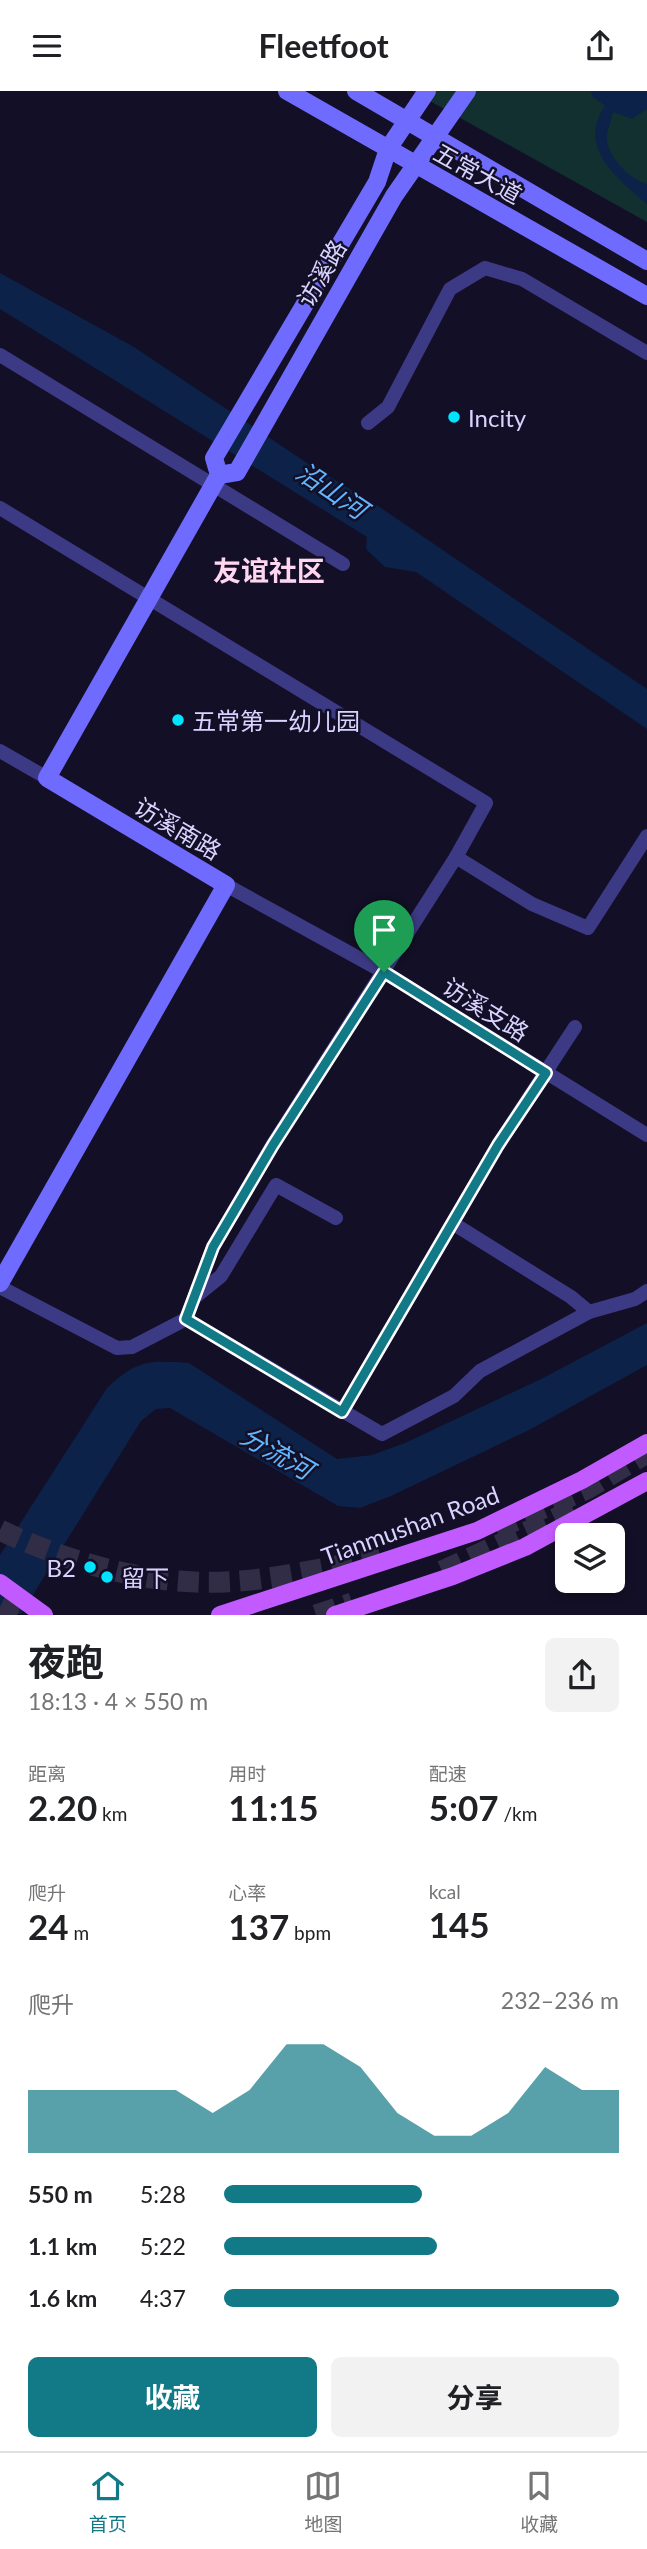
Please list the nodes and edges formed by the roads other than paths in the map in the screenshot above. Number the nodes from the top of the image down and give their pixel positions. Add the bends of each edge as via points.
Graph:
1 (287, 91) edge
2 (356, 91) edge
3 (427, 91) edge
4 (467, 91) edge
5 (407, 120) junction
6 (435, 137) junction
7 (388, 149) junction
8 (414, 165) junction
9 (647, 261) edge
10 (647, 296) edge
11 (647, 353) edge
12 (0, 355) edge
13 (368, 423) dead end
14 (221, 473) junction
15 (0, 508) edge
16 (343, 564) dead end
17 (148, 599) junction
18 (0, 751) edge
19 (47, 778) junction
20 (647, 836) edge
21 (456, 857) junction
22 (226, 885) junction
23 (384, 972) junction
24 (575, 1027) dead end
25 (546, 1073) junction
26 (647, 1135) edge
27 (337, 1218) dead end
28 (454, 1224) junction
29 (0, 1285) edge
30 (647, 1291) edge
31 (194, 1298) junction
32 (589, 1313) junction
33 (186, 1319) junction
34 (342, 1412) junction
35 (647, 1443) edge
36 (647, 1481) edge
37 (0, 1583) edge
38 (38, 1610) edge
39 (220, 1615) edge
40 (335, 1615) tunnel mouth

1 - 7 street, 五常大道
2 - 5 street, 五常大道
3 - 5 street
4 - 6 street, 访溪路
5 - 6 street, 五常大道
5 - 7 street
6 - 8 street, 访溪路
6 - 9 street, 五常大道
7 - 8 street, 五常大道
7 - 14 street via 377,182 239,416
8 - 10 street, 五常大道
8 - 14 street, 访溪路 via 261,428
11 - 13 street via 522,279 485,268 450,289 388,407
12 - 14 street
14 - 16 street
14 - 17 street
15 - 17 street
17 - 19 street
17 - 21 street via 486,803
18 - 19 street
19 - 22 street, 访溪南路
20 - 21 street via 588,928 533,904
21 - 23 street
22 - 23 street, 访溪支路
22 - 29 street, 访溪南路
23 - 25 street, 访溪支路
23 - 31 street via 213,1247
24 - 25 street
25 - 26 street, 访溪支路
25 - 28 street via 498,1145
27 - 31 street via 276,1185 221,1276
28 - 32 street
28 - 34 street
29 - 33 street via 117,1348 132,1347
30 - 32 street
31 - 33 street
32 - 34 street via 480,1371 454,1396 382,1434
33 - 34 street
35 - 39 main road, Tianmushan Road via 477,1531
36 - 40 main road via 525,1547
37 - 38 main road

